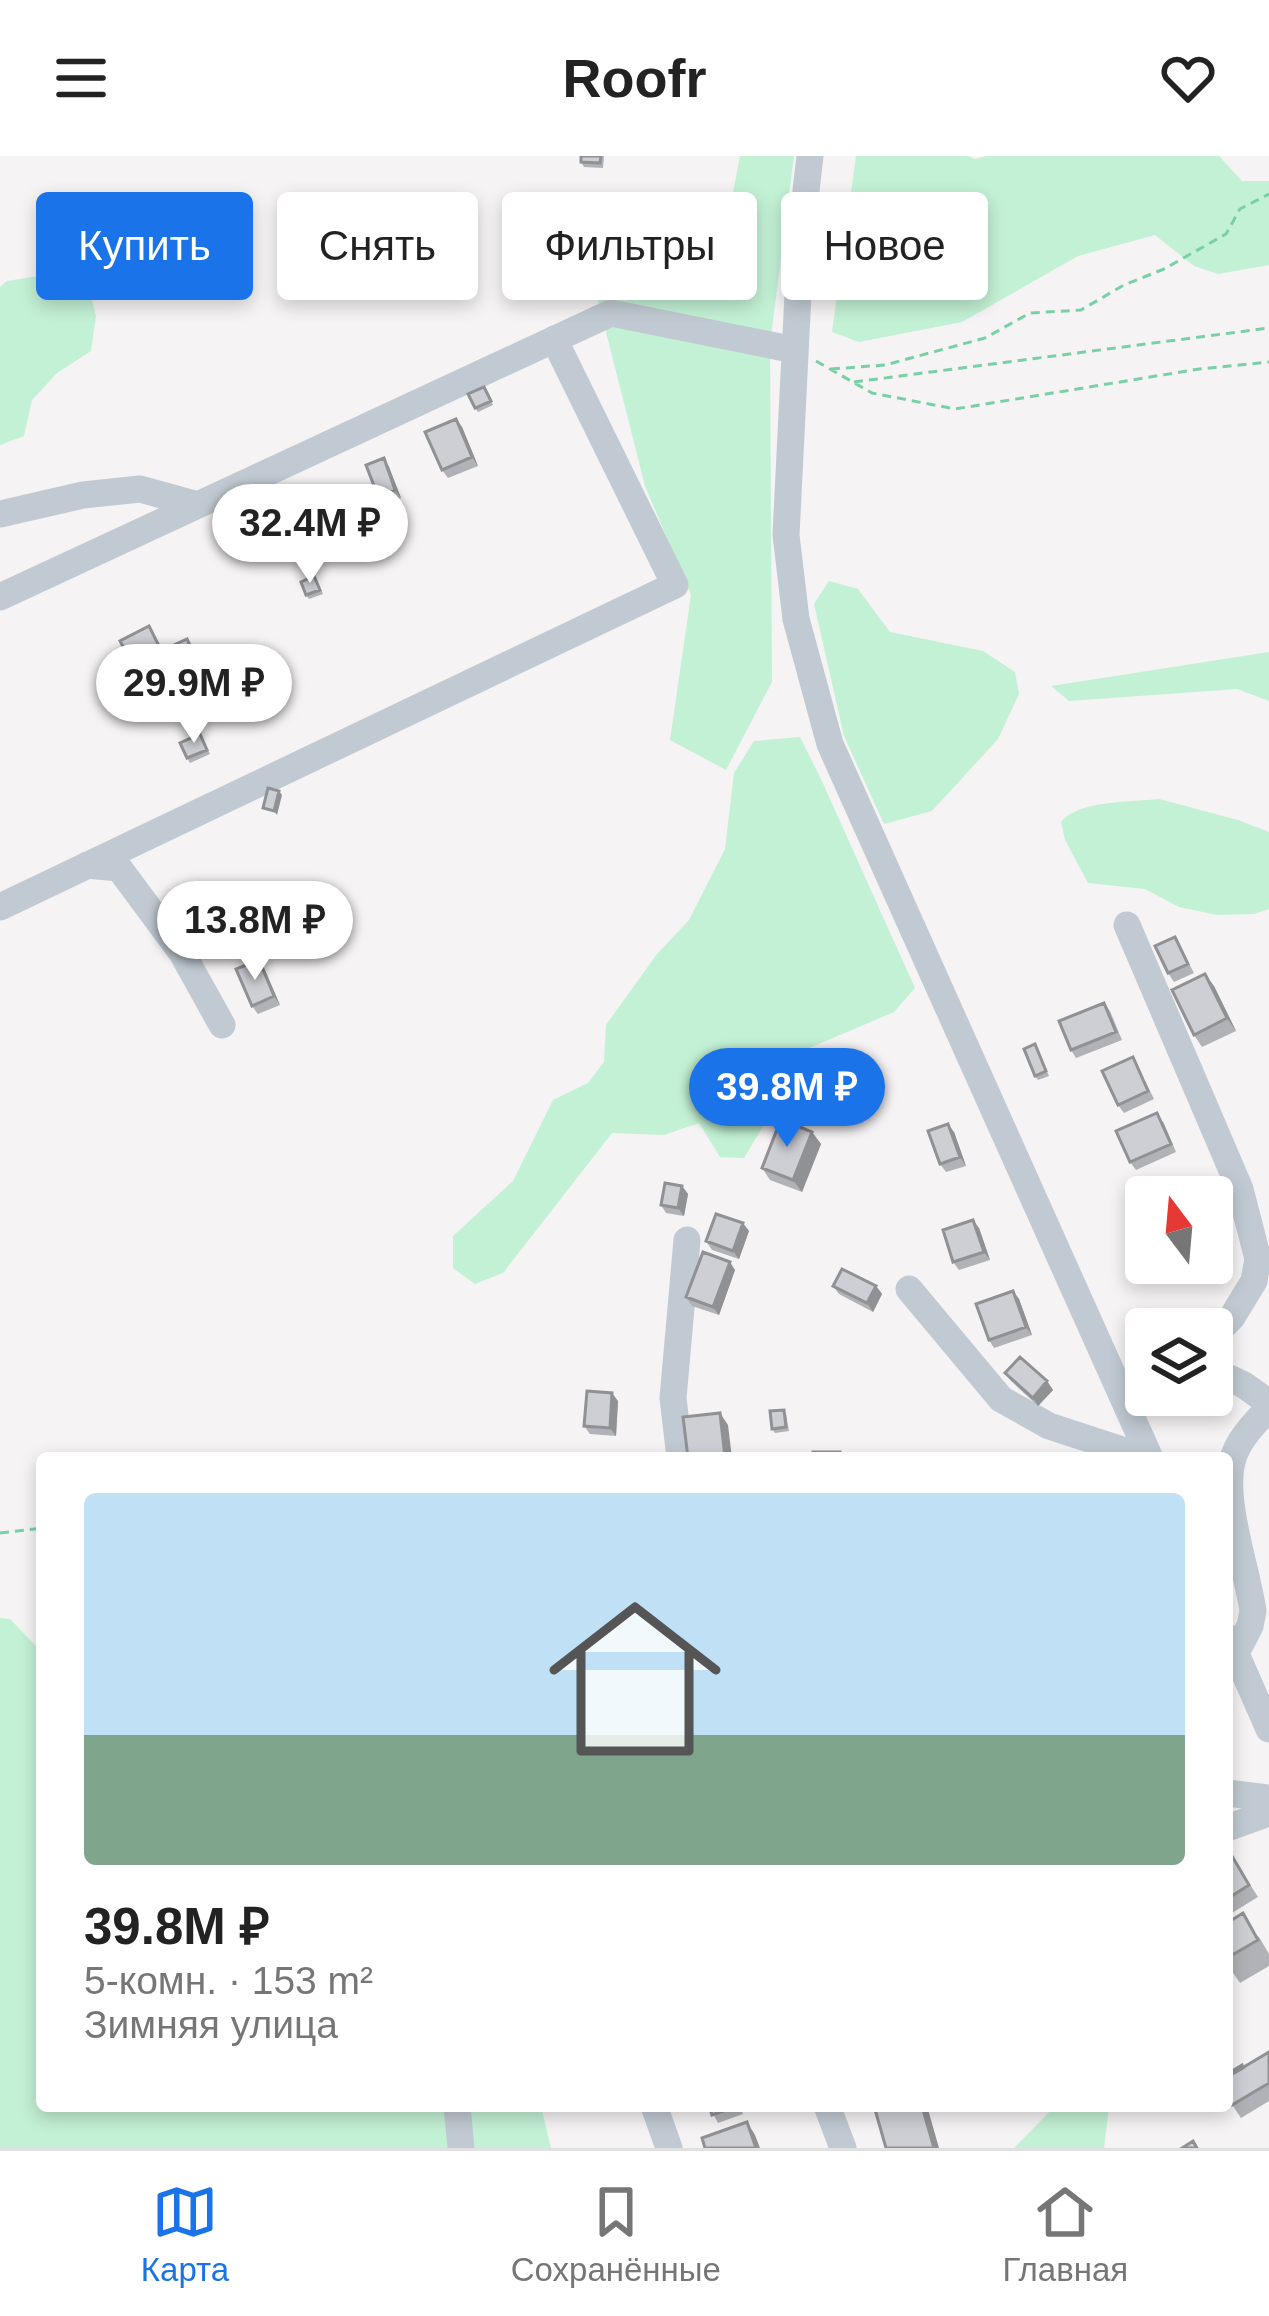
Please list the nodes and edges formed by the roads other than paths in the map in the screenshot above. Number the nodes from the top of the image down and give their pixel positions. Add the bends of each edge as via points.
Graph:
1 (810, 156) edge
2 (554, 339) junction
3 (795, 350) junction
4 (198, 505) junction
5 (0, 514) edge
6 (0, 598) edge
7 (88, 865) junction
8 (0, 896) edge
9 (0, 907) edge
10 (1126, 925) dead end
11 (221, 1025) dead end
12 (687, 1240) dead end
13 (909, 1289) dead end
14 (1233, 1315) edge
15 (1125, 1372) edge
16 (1233, 1380) edge
17 (1269, 1405) edge
18 (1140, 1416) edge
19 (679, 1452) edge
20 (1129, 1452) edge
21 (1147, 1452) edge
22 (1233, 1459) edge
23 (1233, 1513) edge
24 (1233, 1642) edge
25 (1233, 1649) edge
26 (1269, 1730) edge
27 (1233, 1794) edge
28 (1269, 1798) edge
29 (1269, 1813) edge
30 (1233, 1826) edge
31 (458, 2112) edge
32 (656, 2112) edge
33 (829, 2112) edge
34 (461, 2148) edge
35 (669, 2148) edge
36 (843, 2148) edge

1 - 3 street
2 - 3 street via 611,313
2 - 4 street
2 - 7 street via 675,585
3 - 15 street via 786,535 796,619 830,744
4 - 5 street via 140,489
4 - 6 street
7 - 8 street via 74,863
7 - 9 street
7 - 11 street via 119,868 182,953
10 - 14 street via 1240,1190 1258,1259
12 - 19 street via 673,1398
13 - 20 street via 1001,1399 1049,1426
16 - 17 street
17 - 22 street
18 - 21 street
23 - 24 street via 1253,1611
25 - 26 street
27 - 28 street
29 - 30 street
31 - 34 street
32 - 35 street
33 - 36 street

